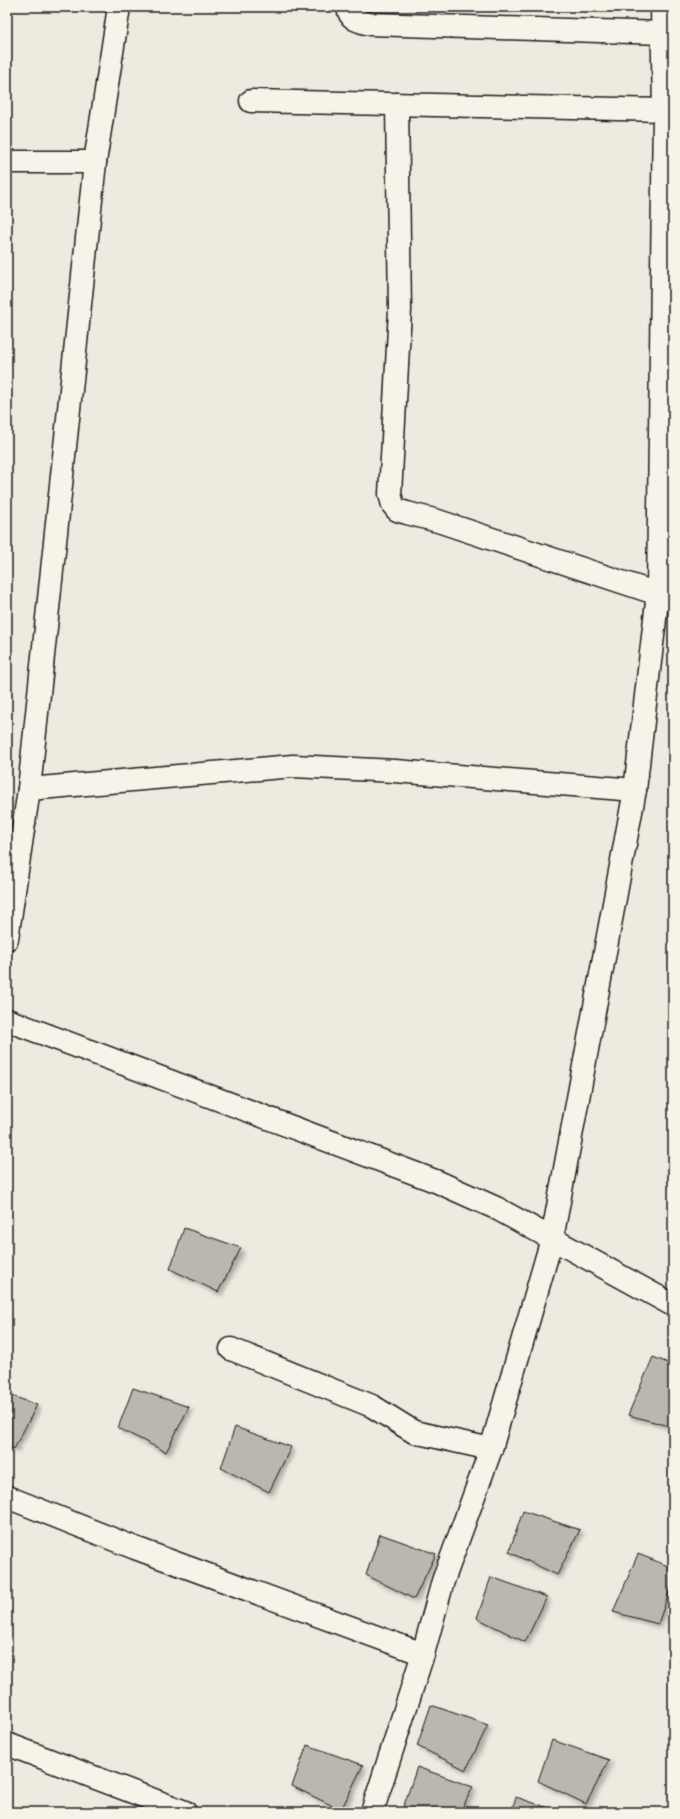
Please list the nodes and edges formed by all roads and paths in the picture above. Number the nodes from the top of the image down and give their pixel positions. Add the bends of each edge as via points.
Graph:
1 (119, 7) edge
2 (348, 7) edge
3 (662, 7) edge
4 (663, 33) junction
5 (667, 98) edge
6 (251, 101) dead end
7 (396, 104) junction
8 (7, 162) edge
9 (96, 162) junction
10 (665, 596) edge
11 (29, 789) junction
12 (635, 790) junction
13 (7, 939) edge
14 (7, 1020) edge
15 (552, 1239) junction
16 (673, 1305) edge
17 (231, 1349) dead end
18 (491, 1449) junction
19 (7, 1497) edge
20 (423, 1654) junction
21 (7, 1744) edge
22 (140, 1805) edge
23 (185, 1812) edge
24 (372, 1812) edge

1 - 9 street
2 - 4 street via 349,14 355,20 370,24
3 - 4 street
4 - 5 street
5 - 7 street
5 - 10 street
6 - 7 street
7 - 10 street via 400,310 390,494 393,505 397,510 407,514 438,520
8 - 9 street
9 - 11 street
10 - 12 street
11 - 12 street via 293,766 395,771
11 - 13 street
12 - 15 street
14 - 15 street via 438,1182 496,1208
15 - 16 street
15 - 18 street
17 - 18 street via 372,1406 414,1432
18 - 20 street via 443,1580
19 - 20 street via 135,1548
20 - 24 street
21 - 22 street
22 - 23 street

